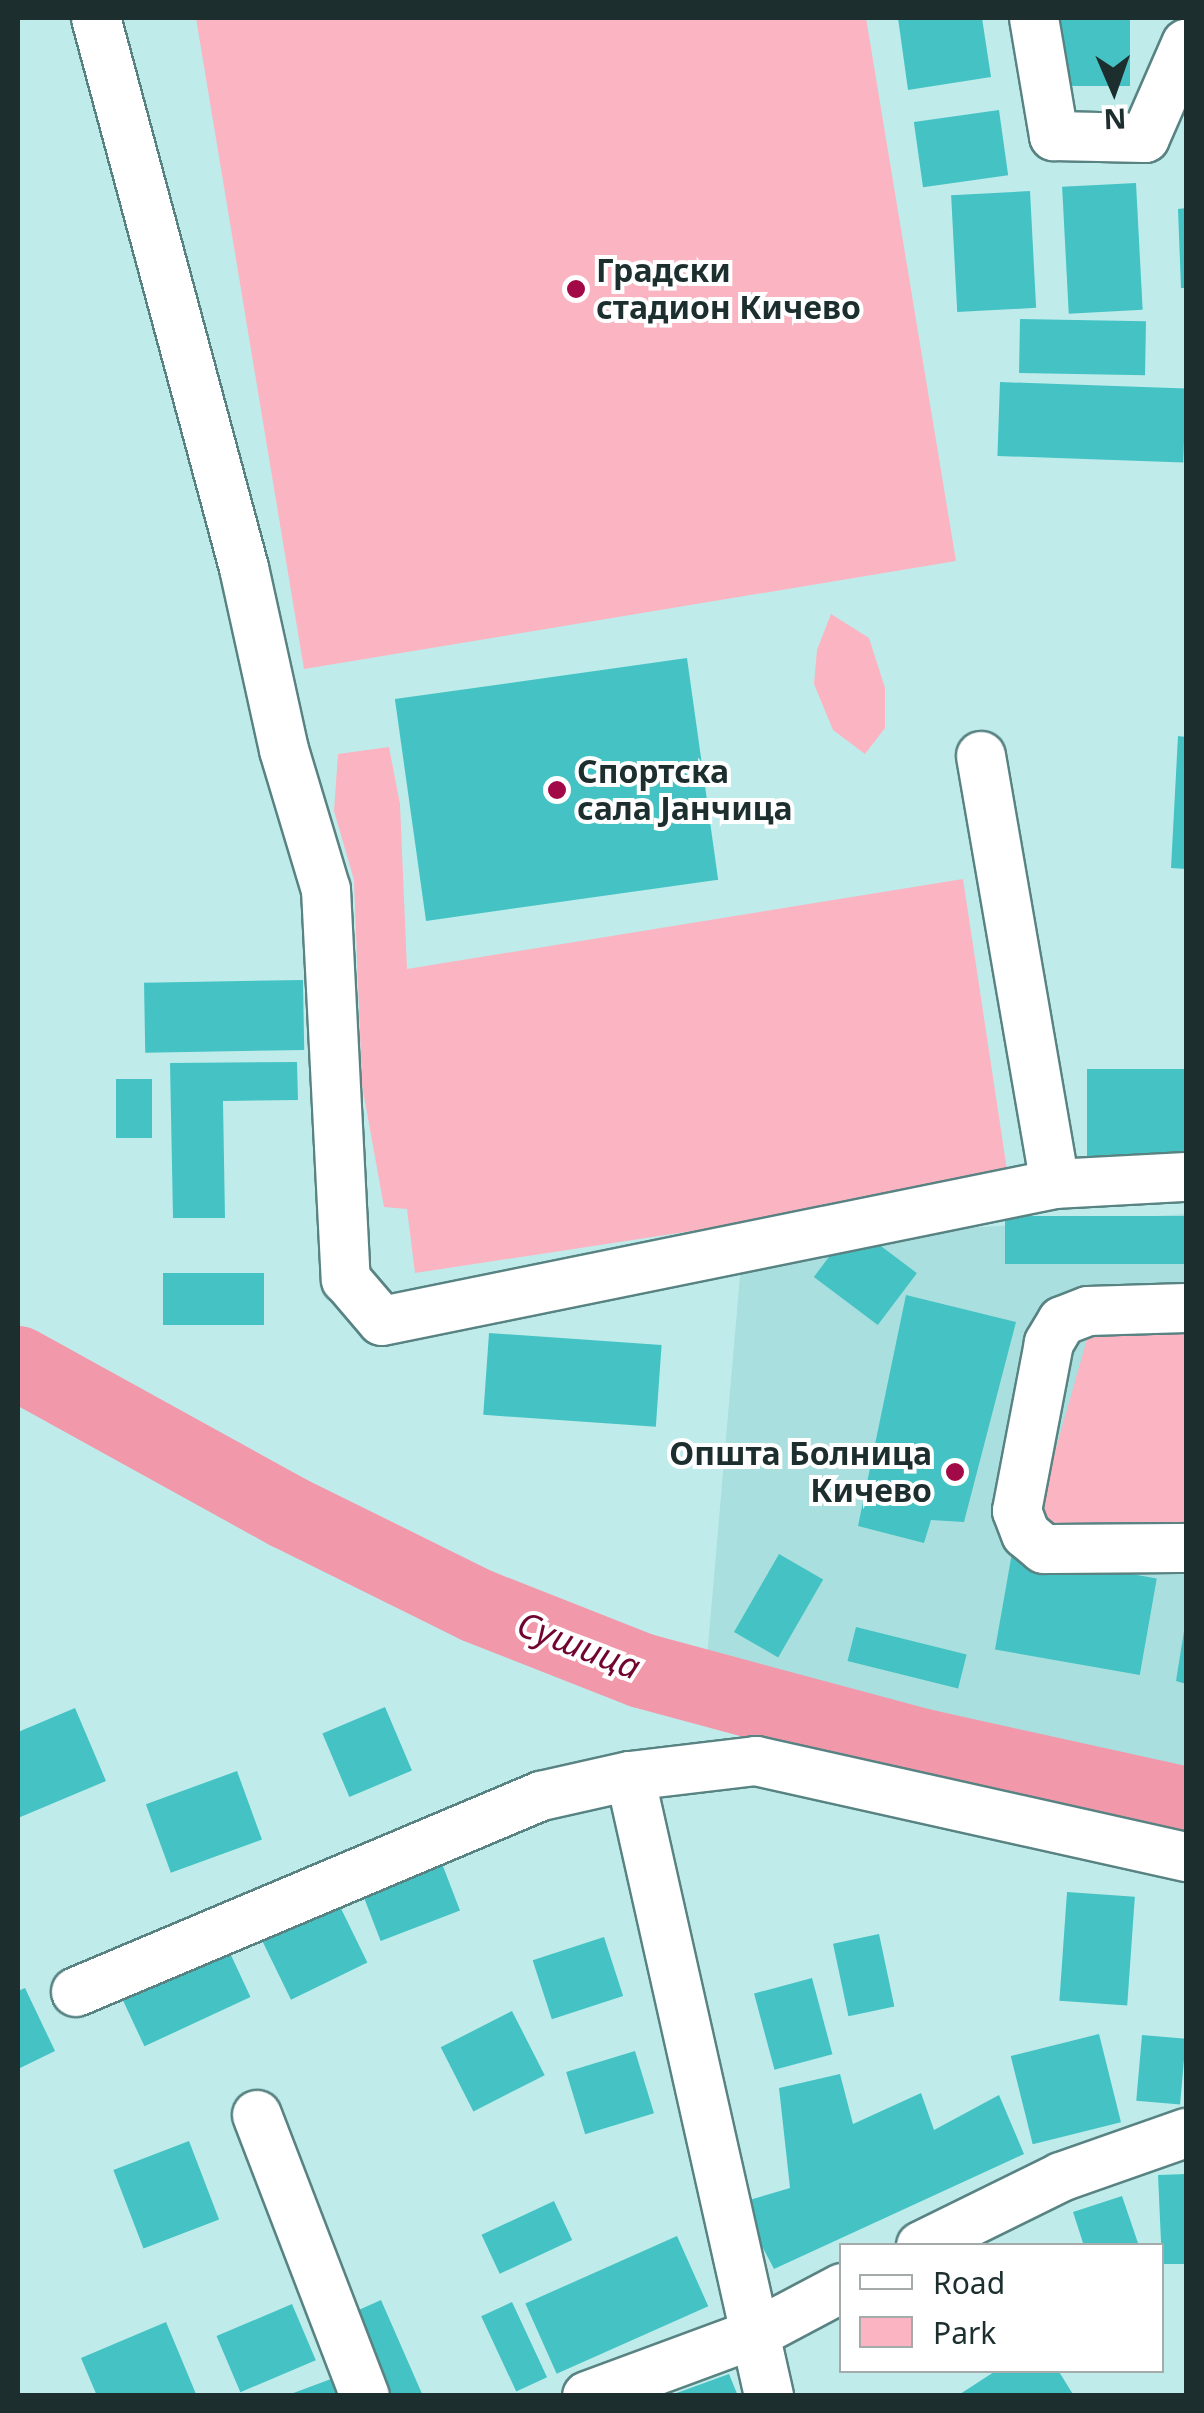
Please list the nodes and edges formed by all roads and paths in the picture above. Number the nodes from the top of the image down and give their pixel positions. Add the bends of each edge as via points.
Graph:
1 (96, 18) edge
2 (1034, 18) edge
3 (1183, 58) edge
4 (981, 756) dead end
5 (1186, 1177) edge
6 (1055, 1184) junction
7 (1186, 1308) edge
8 (1186, 1548) edge
9 (630, 1776) junction
10 (1186, 1857) edge
11 (76, 1992) dead end
12 (256, 2115) dead end
13 (1186, 2133) edge
14 (926, 2243) edge
15 (839, 2290) edge
16 (757, 2333) junction
17 (366, 2396) edge
18 (586, 2396) edge
19 (768, 2396) edge

1 - 6 street via 326,890 346,1279 382,1321
2 - 3 street via 1054,136 1145,138
4 - 6 street
5 - 6 street
7 - 8 street via 1088,1310 1062,1320 1049,1343 1017,1511 1026,1534 1044,1549
9 - 10 street via 756,1761
9 - 11 street via 541,1796
9 - 16 street
12 - 17 street
13 - 14 street via 1061,2177
15 - 16 street
16 - 18 street
16 - 19 street

